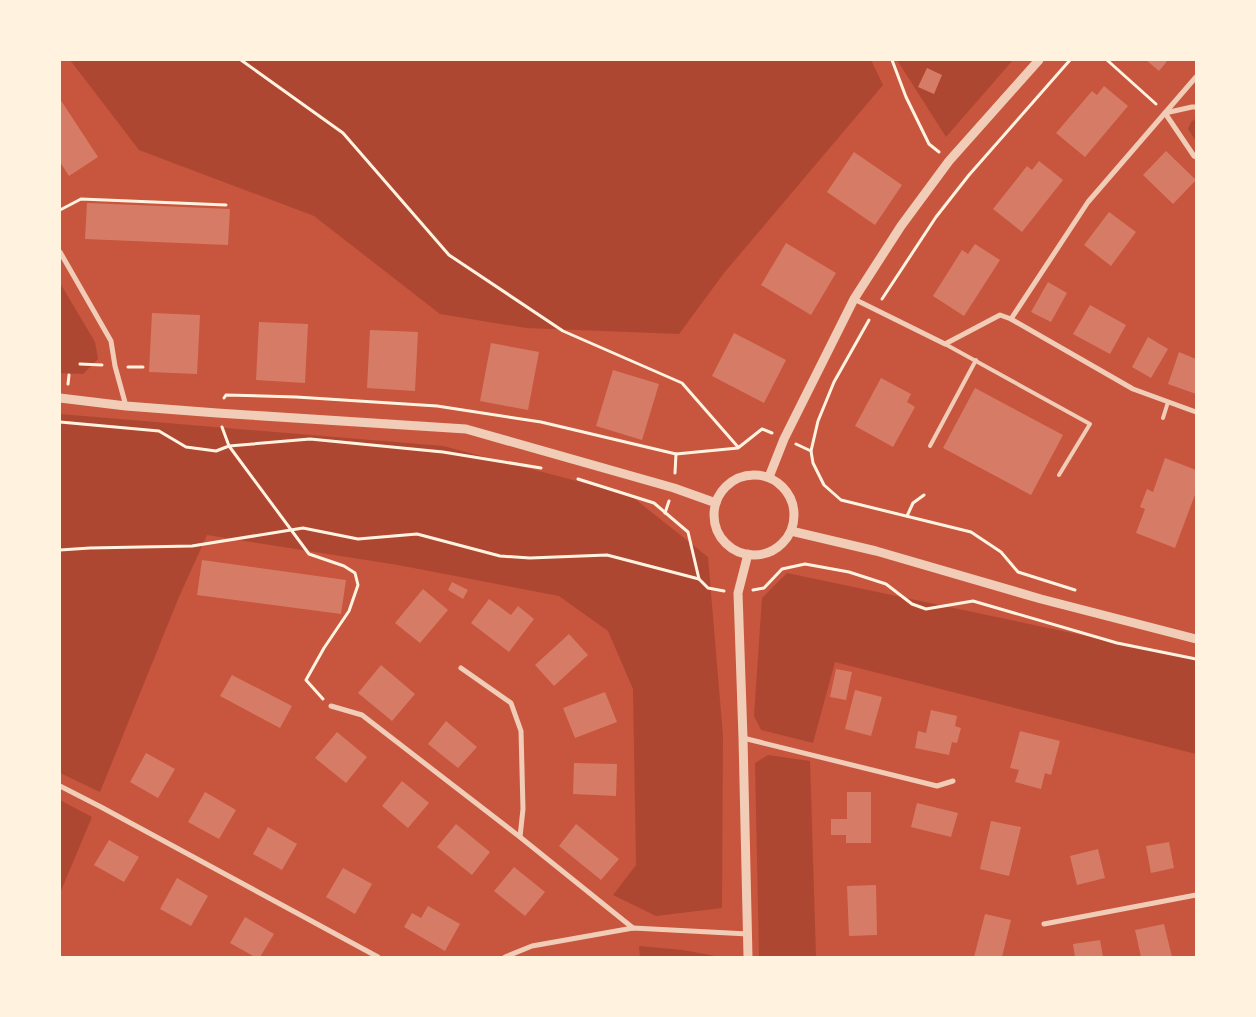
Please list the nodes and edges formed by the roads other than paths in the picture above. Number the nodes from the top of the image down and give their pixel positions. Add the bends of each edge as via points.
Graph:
1 (1039, 60) edge
2 (1196, 77) edge
3 (1196, 107) edge
4 (1165, 113) junction
5 (1196, 157) edge
6 (60, 252) edge
7 (854, 299) junction
8 (1011, 319) junction
9 (945, 344) junction
10 (976, 360) junction
11 (60, 398) edge
12 (1168, 402) junction
13 (126, 406) junction
14 (1196, 412) edge
15 (1163, 418) dead end
16 (930, 446) dead end
17 (1059, 475) dead end
18 (769, 477) junction
19 (716, 503) junction
20 (791, 531) junction
21 (748, 554) junction
22 (1196, 639) edge
23 (461, 668) dead end
24 (330, 706) road end
25 (743, 738) junction
26 (953, 781) dead end
27 (60, 786) edge
28 (520, 837) junction
29 (1196, 895) edge
30 (1044, 924) dead end
31 (633, 928) junction
32 (748, 934) junction
33 (378, 957) edge
34 (506, 957) edge
35 (748, 957) edge

1 - 7 street via 949,161 901,226
2 - 4 street
3 - 4 street
4 - 5 street
4 - 8 street via 1088,202
6 - 13 street via 111,341
7 - 9 street
7 - 18 street via 784,439
8 - 9 street via 1000,316
8 - 12 street via 1133,389
9 - 10 lane
10 - 16 lane
10 - 17 lane via 1090,424
11 - 13 street
12 - 14 street
12 - 15 lane
13 - 19 street via 466,429
18 - 19 street via 750,475 732,482
18 - 20 street via 789,495 794,509
19 - 21 street via 714,517 719,534 728,545
20 - 21 street via 774,550
20 - 22 street
21 - 25 street via 738,593
23 - 28 street via 511,703 521,731 523,809
24 - 28 street via 362,715
25 - 26 street via 937,786
25 - 32 street
27 - 33 street
28 - 31 street
29 - 30 street
31 - 32 street
31 - 34 street via 532,946
32 - 35 street

